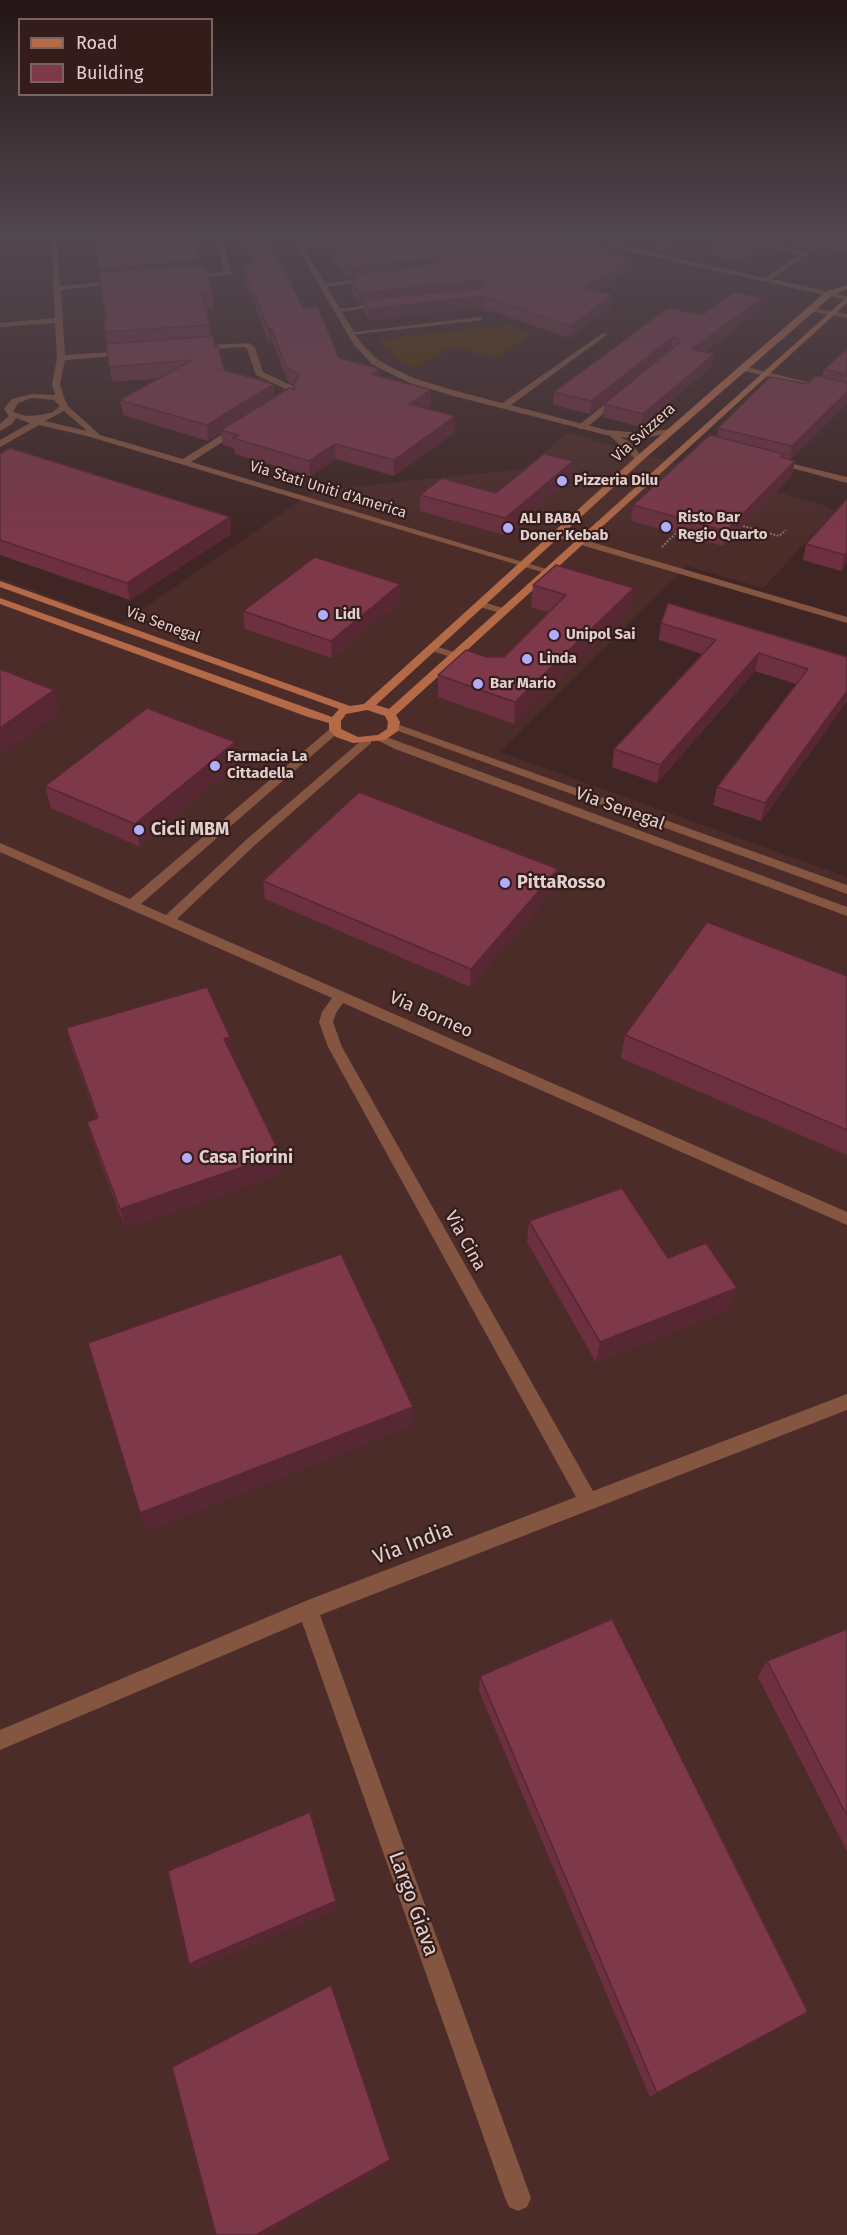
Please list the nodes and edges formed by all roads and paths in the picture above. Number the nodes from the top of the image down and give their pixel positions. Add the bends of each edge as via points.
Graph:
1 (61, 339) edge
2 (354, 339) edge
3 (598, 339) edge
4 (777, 339) edge
5 (802, 339) edge
6 (189, 349) edge
7 (142, 352) edge
8 (61, 358) junction
9 (743, 368) junction
10 (763, 373) junction
11 (58, 378) junction
12 (627, 390) edge
13 (847, 394) edge
14 (27, 397) junction
15 (0, 400) edge
16 (62, 404) junction
17 (504, 406) junction
18 (0, 407) edge
19 (272, 407) edge
20 (11, 414) junction
21 (252, 420) edge
22 (37, 421) junction
23 (582, 427) junction
24 (0, 428) edge
25 (670, 432) junction
26 (606, 433) junction
27 (100, 438) junction
28 (692, 440) junction
29 (703, 442) edge
30 (0, 444) edge
31 (639, 459) junction
32 (769, 459) edge
33 (184, 462) junction
34 (847, 480) edge
35 (743, 526) edge
36 (786, 530) dead end
37 (676, 533) edge
38 (557, 535) junction
39 (580, 541) junction
40 (659, 550) dead end
41 (524, 564) junction
42 (548, 571) junction
43 (0, 584) edge
44 (0, 601) edge
45 (480, 604) junction
46 (503, 611) junction
47 (847, 620) edge
48 (432, 648) junction
49 (454, 655) junction
50 (367, 707) junction
51 (348, 709) junction
52 (392, 720) junction
53 (335, 725) junction
54 (381, 738) junction
55 (367, 741) junction
56 (0, 847) edge
57 (847, 890) edge
58 (132, 904) junction
59 (847, 912) edge
60 (168, 920) junction
61 (340, 997) junction
62 (847, 1219) edge
63 (847, 1402) edge
64 (590, 1502) junction
65 (308, 1610) junction
66 (0, 1740) edge
67 (518, 2198) dead end

1 - 8 street
2 - 17 street via 363,352 390,370 426,385
3 - 17 lane
4 - 9 main road, Via Svizzera
5 - 10 main road
6 - 19 street via 236,345 251,348 259,373 294,390
7 - 8 street
8 - 11 street
9 - 10 street
9 - 25 main road, Via Svizzera
10 - 13 street
10 - 28 main road
11 - 14 street via 42,392
11 - 16 street
12 - 23 lane
14 - 15 street
14 - 16 street via 49,396
14 - 20 street via 10,405
16 - 22 street
16 - 27 street, Via Stati Uniti d'America
17 - 23 street
18 - 20 street
20 - 22 street, Via Stati Uniti d'America
20 - 24 street via 9,422
21 - 33 street
22 - 27 street, Via Stati Uniti d'America
22 - 30 street
23 - 26 street
25 - 26 street via 641,436
25 - 31 main road, Via Svizzera
26 - 31 street via 627,444
27 - 33 street, Via Stati Uniti d'America
28 - 29 street
28 - 39 main road
31 - 38 main road, Via Svizzera
32 - 34 street
33 - 41 street, Via Stati Uniti d'America
35 - 36 path via 779,536
37 - 40 path
38 - 39 street
38 - 41 main road, Via Svizzera
39 - 42 main road
39 - 47 street
41 - 42 street, Via Stati Uniti d'America
41 - 45 main road, Via Svizzera
42 - 46 main road
43 - 51 main road, Via Senegal
44 - 53 main road, Via Senegal
45 - 46 lane
45 - 48 main road, Via Svizzera
46 - 49 main road
48 - 49 lane
48 - 50 main road, Via Svizzera
49 - 52 main road
50 - 51 main road
50 - 52 main road via 384,710
51 - 53 main road
52 - 54 main road via 392,731
52 - 57 street, Via Senegal
53 - 55 main road via 348,739
53 - 58 street
54 - 55 main road
54 - 59 street, Via Senegal
55 - 60 street
56 - 58 street, Via Borneo
58 - 60 street, Via Borneo
60 - 61 street, Via Borneo
61 - 62 street, Via Borneo
61 - 64 street, Via Cina via 326,1022 334,1047
63 - 64 street, Via India
64 - 65 street, Via India
65 - 66 street, Via India
65 - 67 street, Largo Giava

